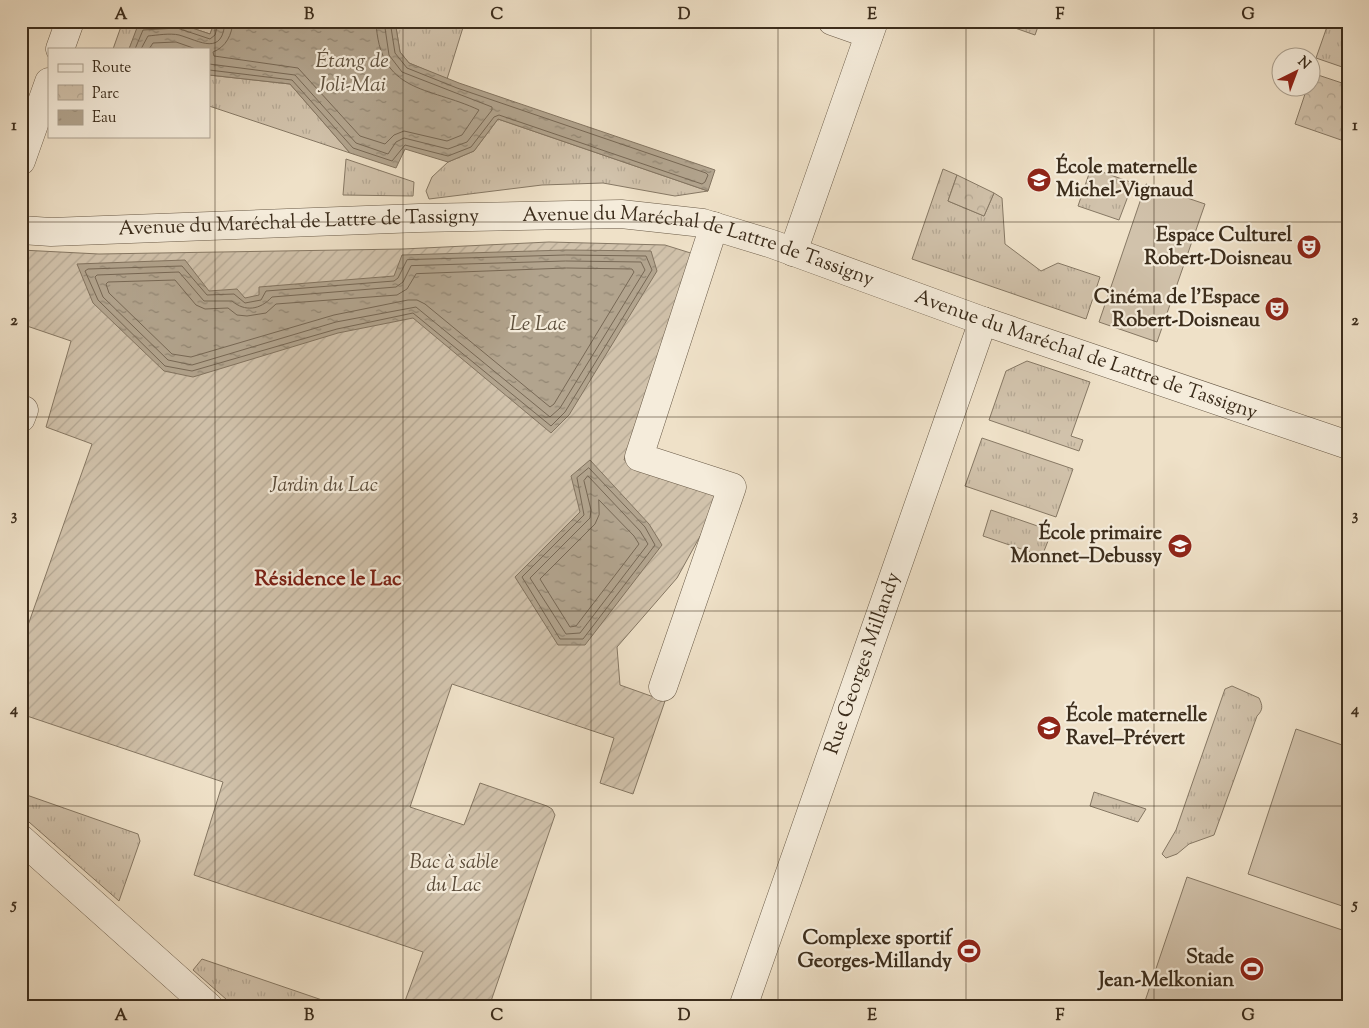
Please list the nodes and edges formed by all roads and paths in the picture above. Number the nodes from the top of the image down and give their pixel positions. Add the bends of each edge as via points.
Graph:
1 (70, 21) edge
2 (832, 21) edge
3 (872, 28) edge
4 (60, 48) edge
5 (48, 85) edge
6 (21, 161) edge
7 (714, 226) junction
8 (21, 230) edge
9 (793, 252) junction
10 (983, 320) junction
11 (21, 409) edge
12 (21, 418) edge
13 (1348, 445) edge
14 (663, 687) dead end
15 (21, 839) edge
16 (209, 1007) edge
17 (744, 1007) edge

1 - 4 street
2 - 3 street
3 - 9 street
5 - 6 street
7 - 8 street, Avenue du Maréchal de Lattre de Tassigny via 621,214 51,232
7 - 9 street, Avenue du Maréchal de Lattre de Tassigny
7 - 14 street via 639,457 732,487
9 - 10 street, Avenue du Maréchal de Lattre de Tassigny
10 - 13 street, Avenue du Maréchal de Lattre de Tassigny
10 - 17 street, Rue Georges Millandy
11 - 12 street via 24,410
15 - 16 street

